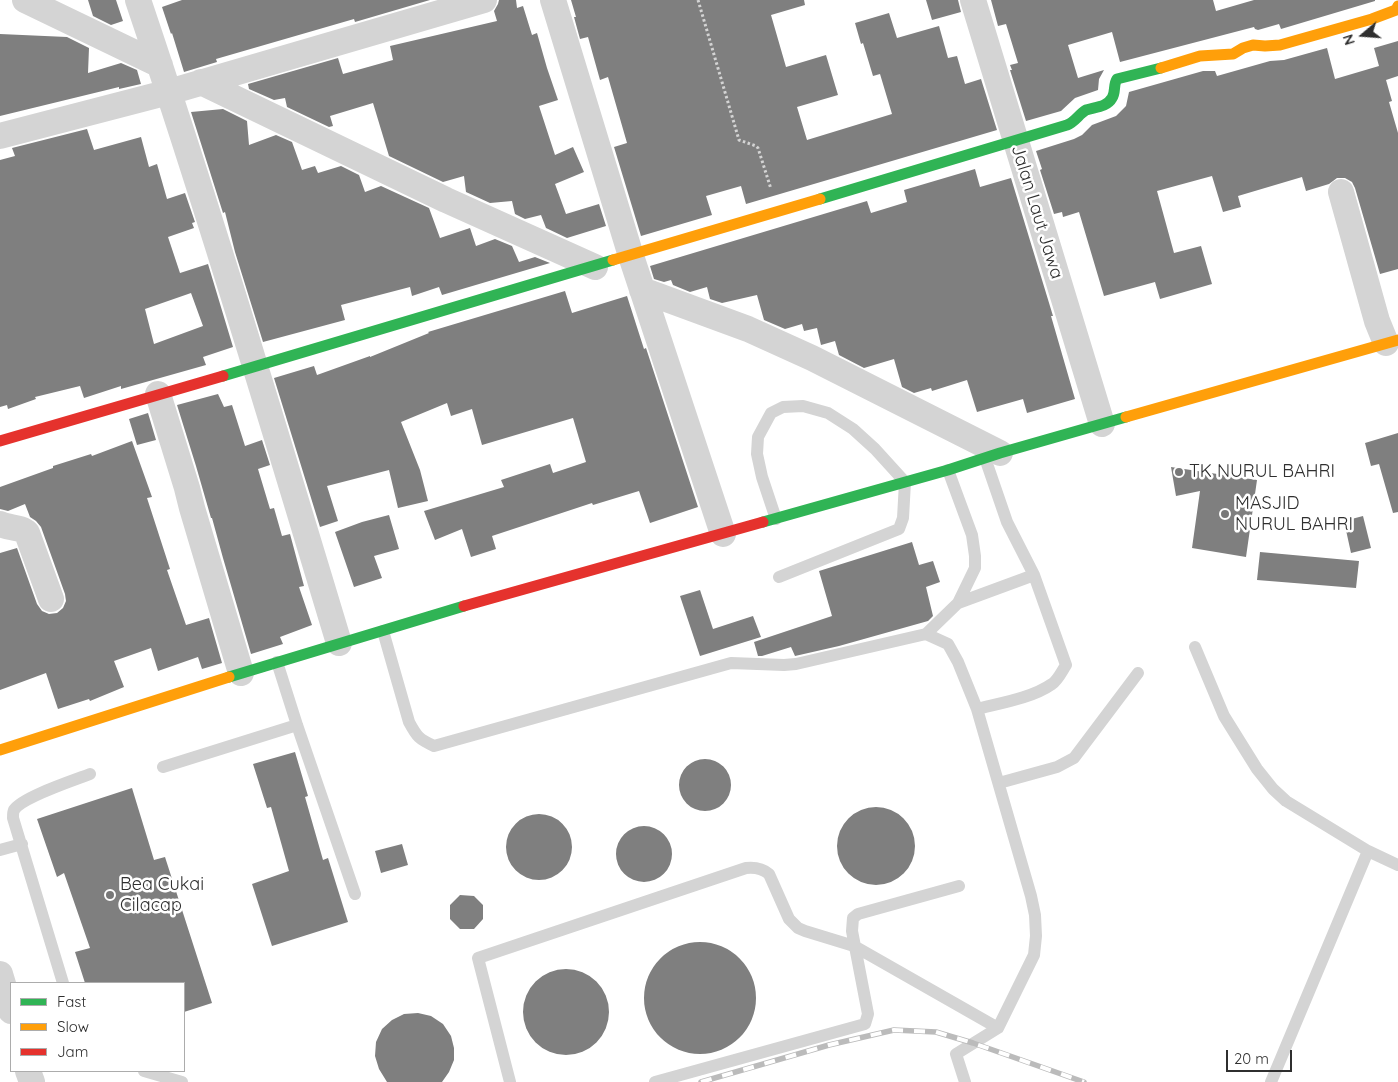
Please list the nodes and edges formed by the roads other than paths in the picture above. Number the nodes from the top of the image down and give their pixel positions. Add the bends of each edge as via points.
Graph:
1 (24, 0) edge
2 (138, 0) edge
3 (484, 0) edge
4 (553, 0) edge
5 (972, 0) edge
6 (1398, 6) edge
7 (160, 64) junction
8 (201, 82) junction
9 (168, 92) junction
10 (0, 136) edge
11 (1015, 140) junction
12 (1341, 192) dead end
13 (631, 256) junction
14 (595, 266) junction
15 (642, 290) junction
16 (1392, 341) edge
17 (256, 367) junction
18 (158, 394) junction
19 (1102, 424) junction
20 (0, 441) edge
21 (993, 455) junction
22 (948, 470) junction
23 (905, 482) junction
24 (776, 519) junction
25 (0, 524) edge
26 (723, 534) junction
27 (1034, 575) junction
28 (780, 576) dead end
29 (51, 599) dead end
30 (958, 602) junction
31 (383, 631) junction
32 (926, 634) junction
33 (339, 643) junction
34 (1195, 647) dead end
35 (277, 662) junction
36 (241, 673) junction
37 (1138, 673) dead end
38 (978, 709) junction
39 (297, 725) junction
40 (0, 750) edge
41 (163, 767) dead end
42 (90, 774) dead end
43 (999, 783) junction
44 (22, 844) junction
45 (0, 850) edge
46 (1368, 851) junction
47 (1398, 865) edge
48 (959, 886) dead end
49 (355, 894) dead end
50 (854, 946) junction
51 (0, 974) edge
52 (64, 982) edge
53 (10, 1008) edge
54 (998, 1028) junction
55 (147, 1072) edge
56 (182, 1082) edge
57 (510, 1082) edge
58 (655, 1082) edge
59 (965, 1082) edge
60 (1271, 1082) edge

1 - 7 street
2 - 7 street
3 - 8 street
4 - 13 street
5 - 11 street, Jalan Laut Jawa
6 - 11 street via 1396,10 1372,19 1280,45 1253,46 1233,54 1200,56 1117,78 1109,102 1082,112 1071,123
7 - 9 street
8 - 9 street
8 - 14 street via 446,200
9 - 10 street
9 - 17 street
11 - 13 street
11 - 19 street, Jalan Laut Jawa
12 - 16 street via 1377,321
13 - 14 street
13 - 15 street
14 - 17 street
15 - 21 street via 812,358
15 - 26 street
16 - 19 street
17 - 18 street
17 - 33 street
18 - 20 street
18 - 36 street
19 - 21 street
21 - 22 street
21 - 27 lane via 1007,522
22 - 23 street
22 - 30 lane via 972,535 975,556 975,568
23 - 24 street
23 - 24 lane via 870,444 828,413 803,406 783,407 771,413 758,437 757,454 762,477
23 - 28 lane via 903,518 899,529
24 - 26 street
25 - 29 street via 24,530 27,534
26 - 31 street
27 - 30 lane
27 - 38 lane via 1066,665 1054,683 1038,691
30 - 32 lane
31 - 32 lane via 409,722 415,734 434,746 731,663 796,664
31 - 33 street
32 - 38 lane via 948,644
33 - 35 street
34 - 46 lane via 1224,716 1273,789 1286,801
35 - 36 street
35 - 39 lane
36 - 40 street
37 - 43 lane via 1074,758 1057,767
38 - 43 lane
39 - 41 lane
39 - 49 lane
42 - 44 lane via 24,800 14,809 13,818
43 - 54 lane via 1031,896 1036,936 1034,955
44 - 45 lane
44 - 52 lane
46 - 47 lane
46 - 60 lane
48 - 50 lane via 858,914 852,925
50 - 54 lane
50 - 57 lane via 798,928 788,919 769,874 754,867 478,958
50 - 58 lane via 868,1014 865,1024
51 - 53 street
54 - 59 lane via 956,1054
55 - 56 lane

